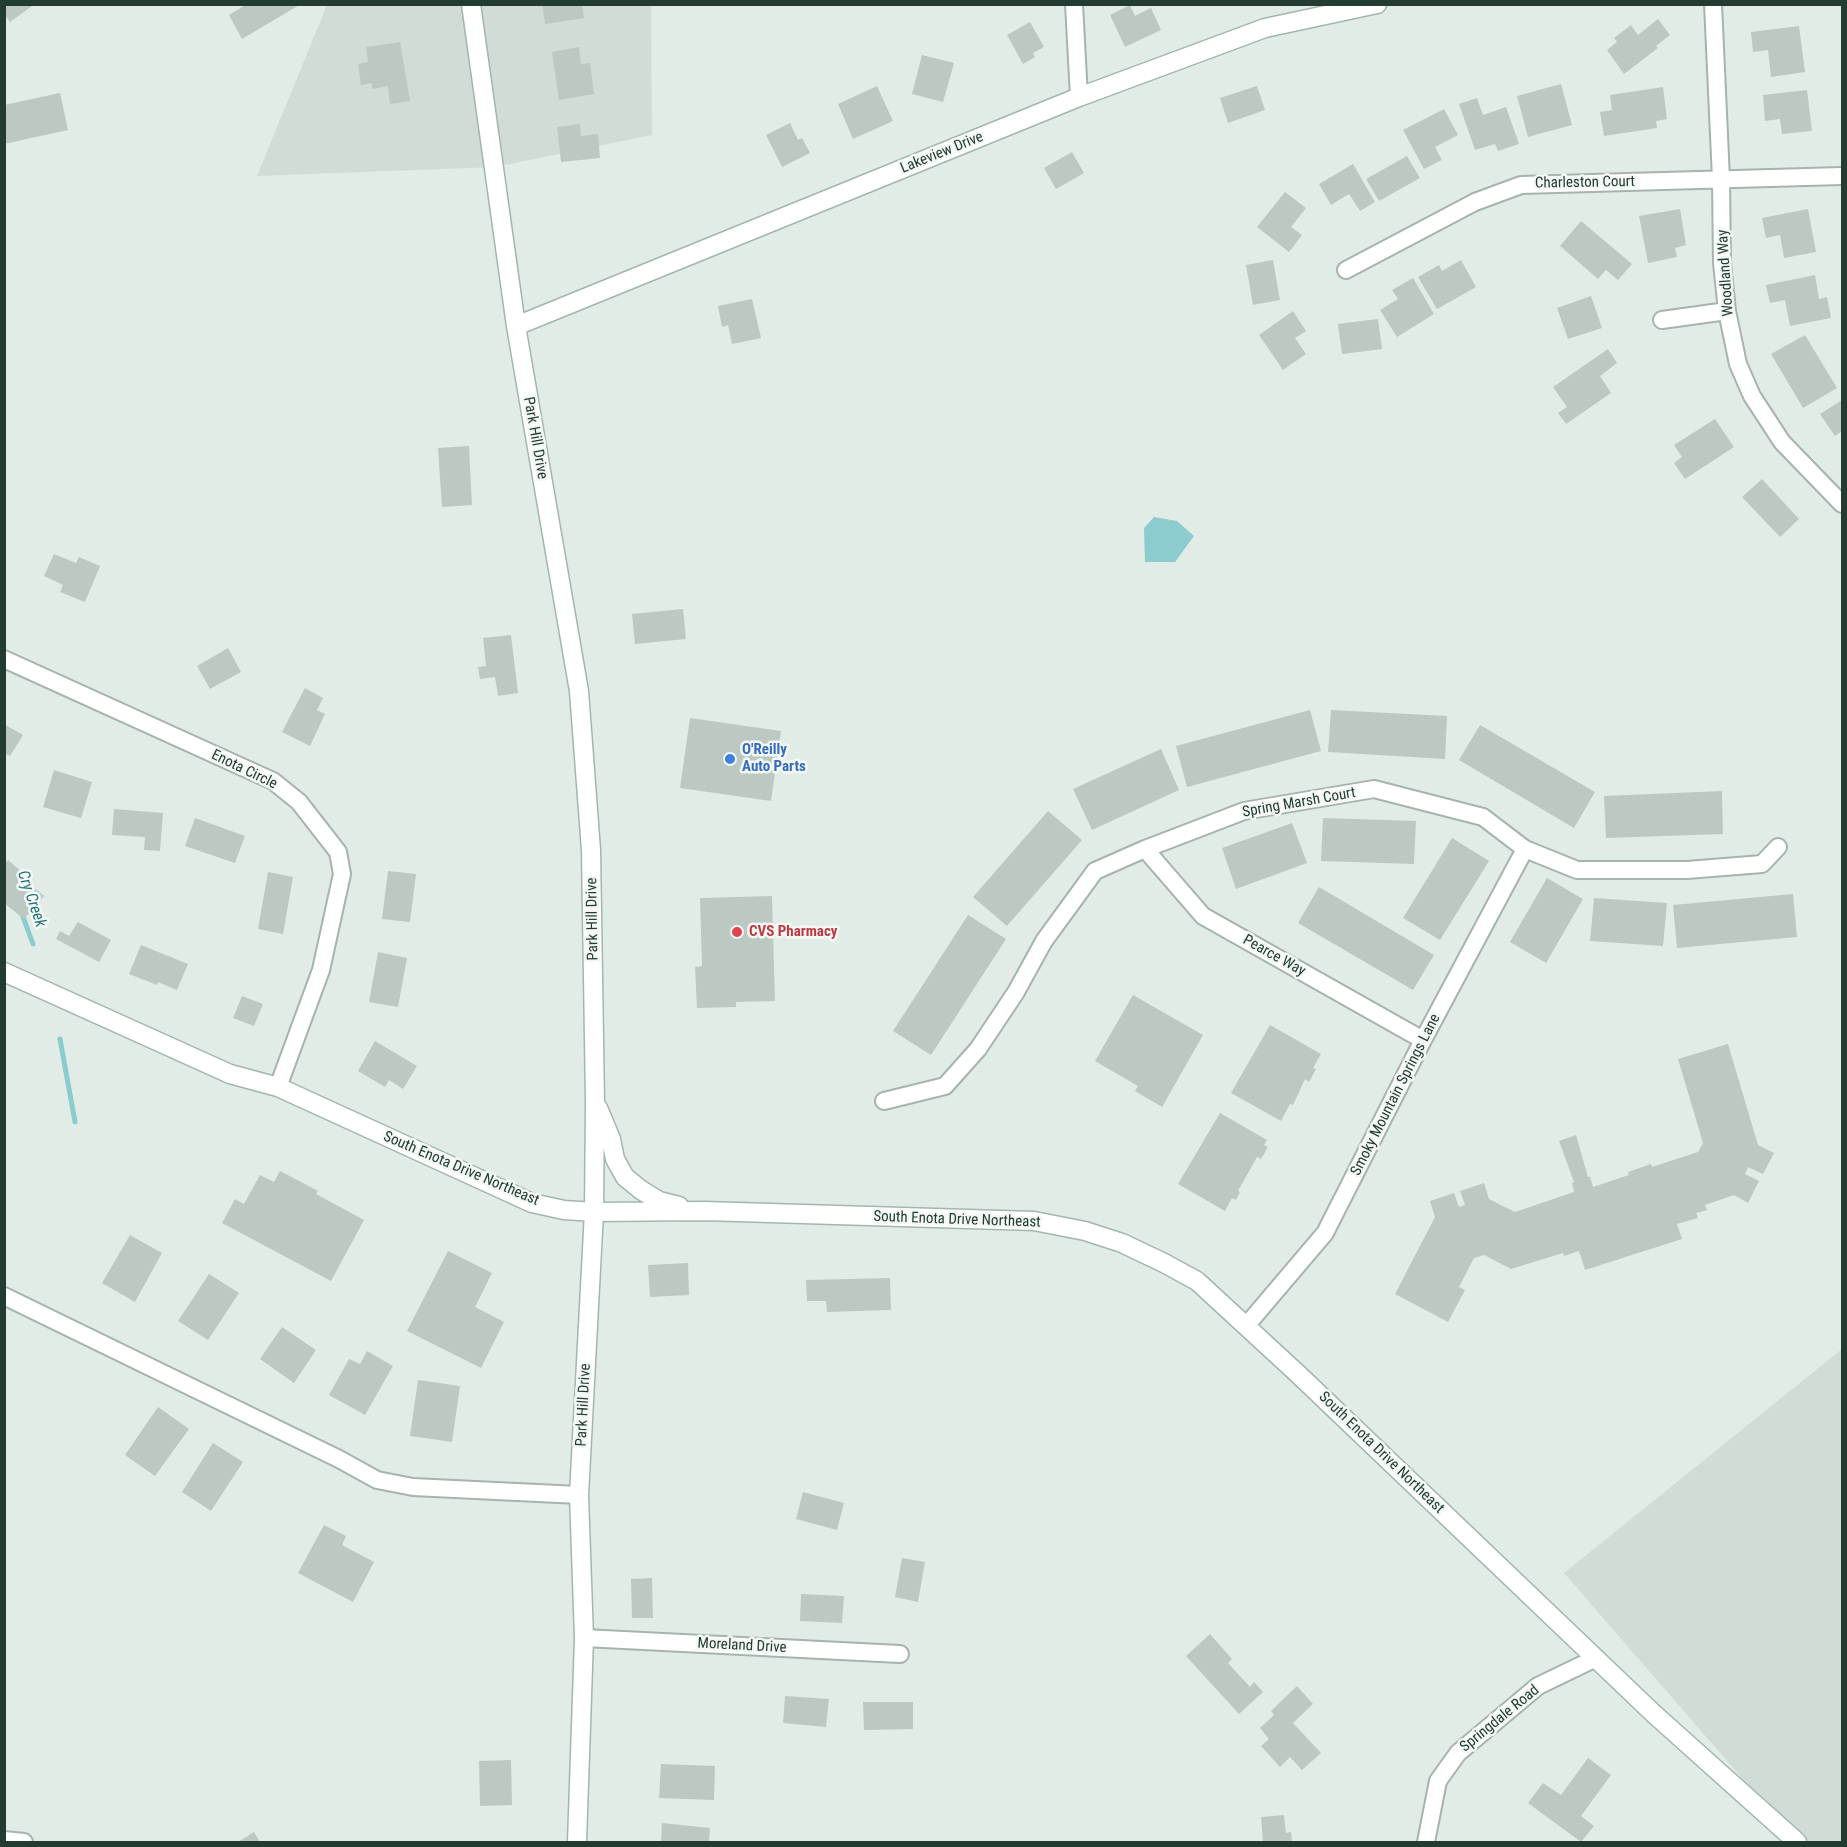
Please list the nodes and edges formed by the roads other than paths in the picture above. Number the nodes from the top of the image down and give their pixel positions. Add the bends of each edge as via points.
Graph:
1 (471, 4) edge
2 (1074, 4) edge
3 (1377, 4) edge
4 (1713, 4) edge
5 (1079, 97) junction
6 (1842, 176) edge
7 (1722, 179) junction
8 (1347, 270) dead end
9 (1727, 311) junction
10 (1662, 320) dead end
11 (516, 326) junction
12 (1842, 504) edge
13 (4, 659) edge
14 (1778, 847) dead end
15 (1145, 849) junction
16 (1525, 849) junction
17 (4, 972) edge
18 (1423, 1040) junction
19 (279, 1086) junction
20 (884, 1101) dead end
21 (595, 1102) junction
22 (704, 1211) junction
23 (594, 1212) junction
24 (4, 1296) edge
25 (1246, 1326) junction
26 (579, 1496) junction
27 (584, 1638) junction
28 (900, 1654) dead end
29 (1596, 1658) junction
30 (4, 1840) edge
31 (24, 1842) edge
32 (578, 1842) edge
33 (1426, 1842) edge
34 (1797, 1842) edge

1 - 11 main road, Park Hill Drive
2 - 5 street
3 - 5 main road, Lakeview Drive via 1265,28
4 - 7 street, Woodland Way
5 - 11 main road, Lakeview Drive
6 - 7 street, Charleston Court
7 - 8 street, Charleston Court via 1521,185 1475,202
7 - 9 street, Woodland Way via 1722,264
9 - 10 street
9 - 12 street, Woodland Way via 1738,364 1752,396 1782,442
11 - 21 main road, Park Hill Drive via 579,691 591,850
13 - 19 street, Enota Circle via 273,782 299,802 338,852 342,874 321,970
14 - 16 street, Spring Marsh Court via 1762,864 1687,870 1576,870
15 - 16 street, Spring Marsh Court via 1244,811 1374,789 1483,817
15 - 18 street, Pearce Way via 1203,916
15 - 20 street, Spring Marsh Court via 1095,871 1044,941 978,1049 945,1086
16 - 18 street, Smoky Mountain Springs Lane
17 - 19 main road, South Enota Drive Northeast via 230,1074
18 - 25 street, Smoky Mountain Springs Lane via 1324,1233
19 - 23 main road, South Enota Drive Northeast via 532,1203
21 - 22 main road via 625,1177 659,1201
21 - 23 main road, Park Hill Drive
22 - 23 main road, South Enota Drive Northeast
22 - 25 main road, South Enota Drive Northeast via 1034,1221 1085,1231 1122,1243 1197,1281
23 - 26 main road, Park Hill Drive
24 - 26 street via 376,1480 413,1487
25 - 29 main road, South Enota Drive Northeast
26 - 27 main road, Park Hill Drive
27 - 28 street, Moreland Drive
27 - 32 main road, Park Hill Drive
29 - 33 street, Springdale Road via 1538,1686 1458,1753 1438,1781
29 - 34 main road, South Enota Drive Northeast
30 - 31 street

